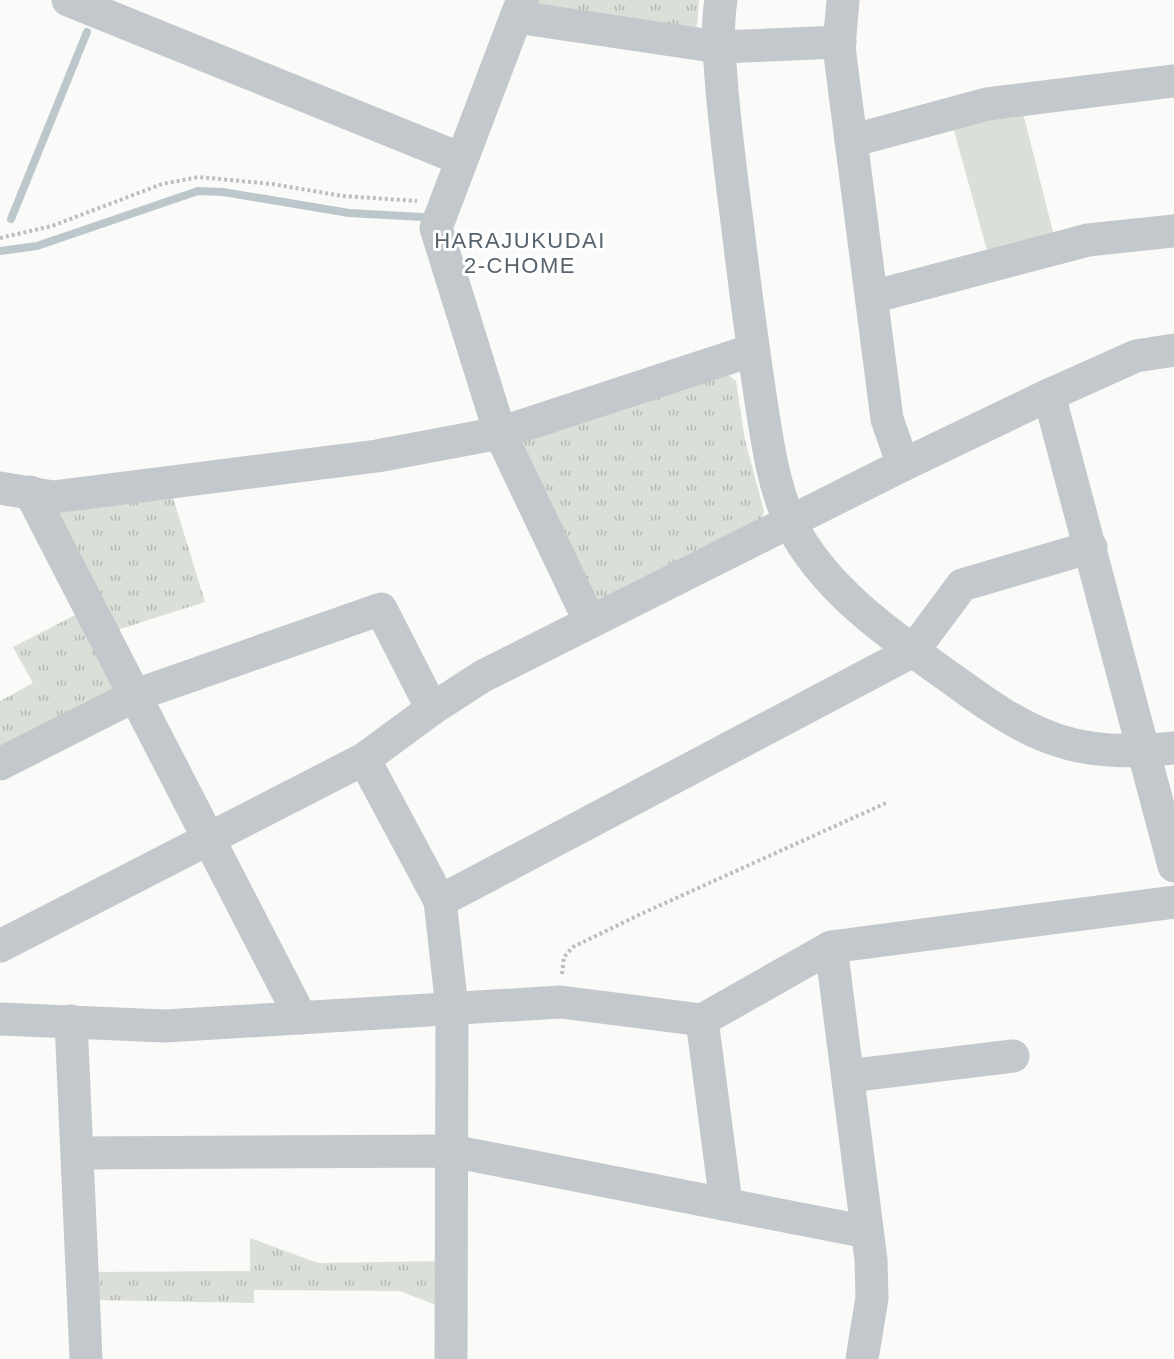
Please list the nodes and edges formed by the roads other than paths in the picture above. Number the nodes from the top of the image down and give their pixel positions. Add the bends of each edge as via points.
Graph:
1 (68, 0) edge
2 (722, 0) edge
3 (848, 1) edge
4 (519, 9) edge
5 (840, 42) junction
6 (719, 47) junction
7 (1174, 81) edge
8 (851, 141) junction
9 (461, 159) junction
10 (1174, 231) edge
11 (872, 297) junction
12 (753, 350) junction
13 (1174, 350) edge
14 (1049, 395) junction
15 (500, 433) junction
16 (903, 465) junction
17 (15, 490) edge
18 (791, 522) junction
19 (1091, 547) junction
20 (590, 622) junction
21 (913, 651) junction
22 (136, 695) junction
23 (432, 709) junction
24 (1159, 749) edge
25 (364, 759) junction
26 (0, 764) edge
27 (210, 837) junction
28 (1174, 866) edge
29 (440, 901) junction
30 (1174, 902) edge
31 (0, 946) edge
32 (831, 947) junction
33 (452, 1008) junction
34 (302, 1018) junction
35 (0, 1019) edge
36 (702, 1020) junction
37 (71, 1021) junction
38 (1013, 1056) dead end
39 (848, 1076) junction
40 (452, 1151) junction
41 (78, 1153) junction
42 (726, 1203) junction
43 (867, 1232) junction
44 (86, 1359) edge
45 (451, 1359) edge
46 (862, 1359) edge

1 - 9 street
2 - 6 street
3 - 5 street
4 - 6 street
4 - 9 street
5 - 6 street
5 - 8 street
6 - 12 street
7 - 8 street via 987,104
8 - 11 street
9 - 15 street via 436,228
10 - 11 street via 1088,240
11 - 16 street via 887,419
12 - 15 street
12 - 18 street via 769,451
13 - 14 street via 1136,356
14 - 16 street
14 - 19 street
15 - 17 street via 366,458 53,497
15 - 20 street
16 - 18 street
17 - 22 street
18 - 20 street
18 - 21 street via 807,551 831,579
19 - 21 street via 962,585
19 - 24 street
20 - 23 street via 483,676
21 - 24 street via 1036,732 1084,747
21 - 29 street
22 - 23 street via 381,609
22 - 26 street
22 - 27 street
23 - 25 street
24 - 28 street
25 - 27 street
25 - 29 street
27 - 31 street
27 - 34 street
29 - 33 street
30 - 32 street
32 - 36 street
32 - 39 street
33 - 34 street
33 - 36 street via 561,1002
33 - 40 street
34 - 37 street via 165,1026
35 - 37 street
36 - 42 street
37 - 41 street
38 - 39 street
39 - 43 street
40 - 41 street
40 - 42 street
40 - 45 street
41 - 44 street
42 - 43 street
43 - 46 street via 872,1298

